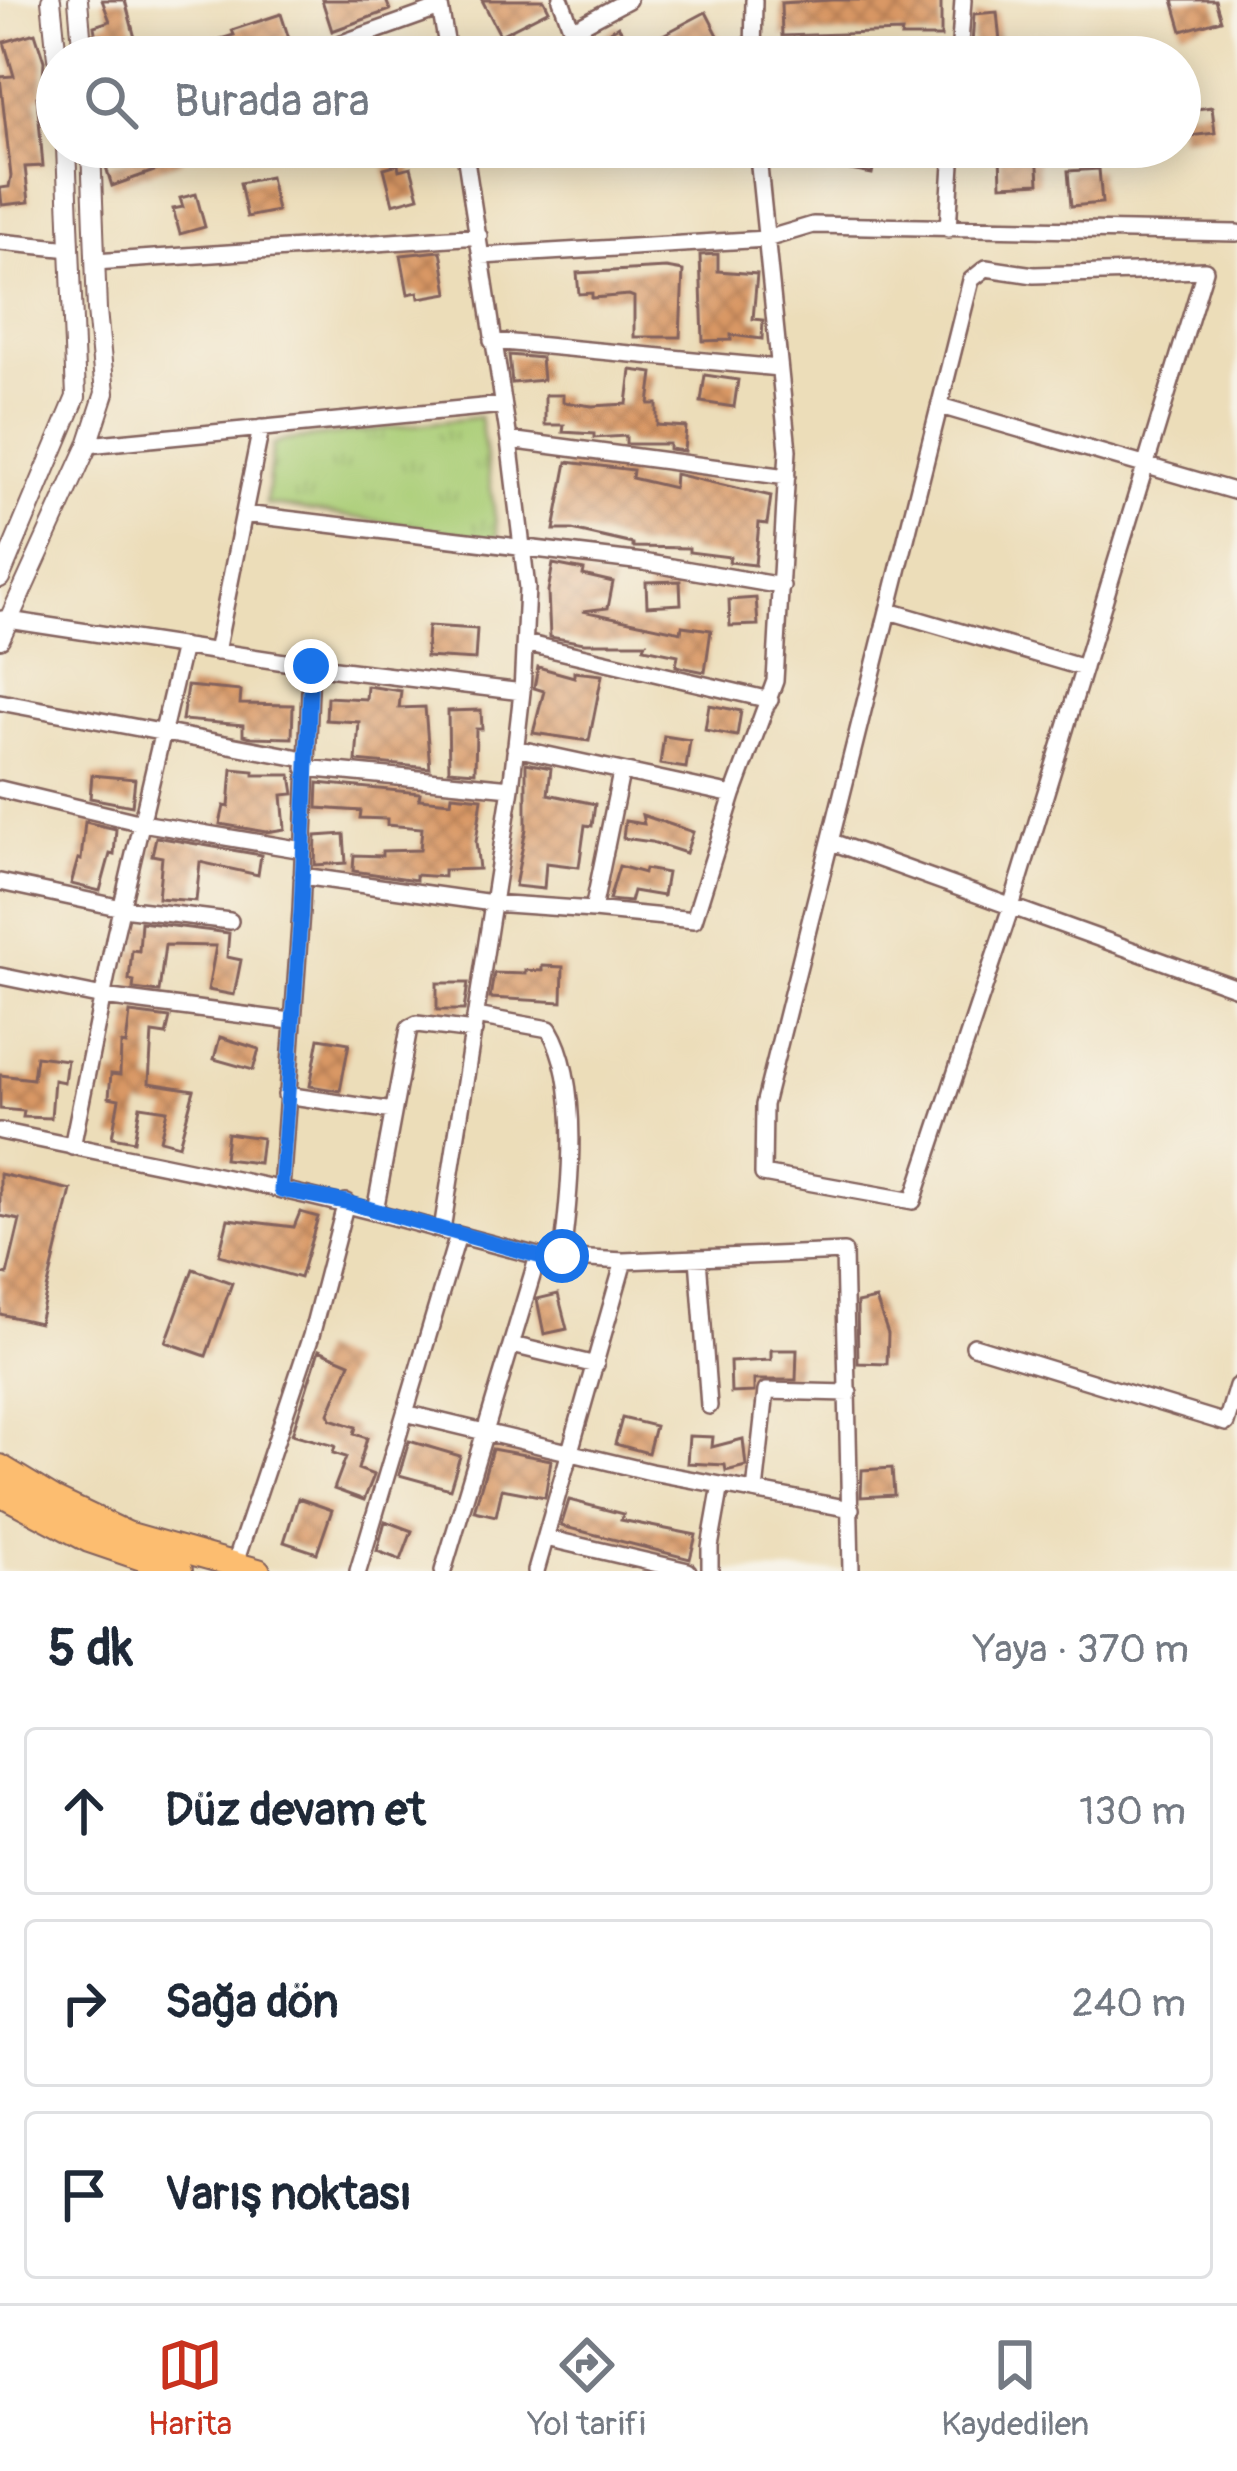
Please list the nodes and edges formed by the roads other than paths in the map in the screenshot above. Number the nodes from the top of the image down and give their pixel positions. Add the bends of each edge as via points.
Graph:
1 (51, 0) edge
2 (78, 0) edge
3 (628, 0) edge
4 (754, 0) edge
5 (963, 0) edge
6 (568, 2) edge
7 (440, 4) edge
8 (55, 36) edge
9 (81, 36) edge
10 (357, 36) edge
11 (445, 36) edge
12 (753, 36) edge
13 (960, 36) edge
14 (67, 168) edge
15 (92, 168) edge
16 (467, 168) edge
17 (759, 168) edge
18 (952, 168) edge
19 (948, 229) junction
20 (1237, 233) edge
21 (478, 236) junction
22 (766, 239) junction
23 (0, 242) edge
24 (71, 249) junction
25 (482, 256) junction
26 (95, 262) junction
27 (492, 341) junction
28 (779, 368) junction
29 (503, 405) junction
30 (940, 406) junction
31 (261, 428) junction
32 (508, 440) junction
33 (88, 445) junction
34 (1145, 468) junction
35 (787, 477) junction
36 (1237, 492) edge
37 (244, 514) junction
38 (522, 549) junction
39 (0, 578) edge
40 (782, 586) junction
41 (889, 611) junction
42 (3, 626) edge
43 (525, 643) junction
44 (183, 646) junction
45 (217, 652) junction
46 (311, 666) junction
47 (1084, 668) junction
48 (521, 692) junction
49 (770, 700) junction
50 (0, 702) edge
51 (164, 731) junction
52 (515, 748) junction
53 (305, 763) junction
54 (621, 773) junction
55 (511, 788) junction
56 (0, 789) edge
57 (734, 795) junction
58 (142, 823) junction
59 (832, 842) junction
60 (303, 850) junction
61 (302, 876) junction
62 (0, 881) edge
63 (492, 903) junction
64 (1011, 907) junction
65 (122, 908) junction
66 (592, 910) junction
67 (230, 921) dead end
68 (0, 976) edge
69 (1237, 988) edge
70 (103, 997) junction
71 (291, 1021) junction
72 (475, 1023) junction
73 (286, 1095) junction
74 (393, 1111) junction
75 (0, 1131) edge
76 (72, 1147) junction
77 (281, 1190) junction
78 (346, 1202) junction
79 (375, 1211) junction
80 (450, 1233) junction
81 (538, 1256) junction
82 (562, 1256) junction
83 (698, 1258) junction
84 (624, 1261) junction
85 (512, 1345) junction
86 (974, 1346) dead end
87 (596, 1365) junction
88 (1237, 1386) edge
89 (849, 1393) junction
90 (709, 1406) dead end
91 (405, 1413) junction
92 (1232, 1425) edge
93 (486, 1432) junction
94 (572, 1453) junction
95 (0, 1467) edge
96 (721, 1485) junction
97 (755, 1491) junction
98 (0, 1493) edge
99 (851, 1509) junction
100 (546, 1538) junction
101 (247, 1567) edge
102 (180, 1571) edge
103 (358, 1571) edge
104 (442, 1571) edge
105 (536, 1571) edge
106 (688, 1571) edge
107 (710, 1571) edge
108 (851, 1571) edge

1 - 8 street
2 - 9 street
3 - 6 street via 572,30
4 - 12 street
5 - 13 street
7 - 10 street
7 - 11 street
14 - 24 street
15 - 26 street
16 - 21 street
17 - 22 street
18 - 19 street
19 - 20 street
19 - 22 street via 813,225
21 - 25 street
21 - 26 street
22 - 25 street
22 - 28 street
23 - 24 street
24 - 39 street via 76,397
25 - 27 street
26 - 33 street via 104,393
27 - 28 street
27 - 29 street
28 - 35 street
29 - 31 street
29 - 32 street
30 - 34 street
30 - 34 street via 971,280 986,268 1205,271
30 - 41 street
31 - 33 street
31 - 37 street
32 - 35 street
32 - 38 street
33 - 42 street
34 - 36 street
34 - 47 street
35 - 40 street
37 - 38 street
37 - 45 street
38 - 40 street
38 - 43 street
40 - 49 street
41 - 47 street
41 - 59 street
42 - 44 street
43 - 48 street
43 - 49 street
44 - 45 street
44 - 51 street
45 - 46 street
46 - 48 street
46 - 53 street
47 - 64 street
48 - 52 street
49 - 57 street
50 - 51 street
51 - 53 street
51 - 58 street
52 - 54 street
52 - 55 street
53 - 55 street
53 - 60 street
54 - 57 street
54 - 66 street
55 - 63 street
56 - 58 street
57 - 66 street via 694,920
58 - 60 street
58 - 65 street
59 - 64 street
59 - 64 street via 764,1105 763,1174 913,1201
60 - 61 street
61 - 63 street
61 - 71 street
62 - 65 street
63 - 66 street
63 - 72 street
64 - 69 street
65 - 67 street
65 - 70 street
68 - 70 street
70 - 71 street
70 - 76 street
71 - 73 street
72 - 74 street via 410,1028
72 - 80 street
72 - 82 street via 549,1029 563,1057 569,1196
73 - 74 street
73 - 77 street
74 - 79 street
75 - 76 street
76 - 77 street
77 - 78 street
78 - 79 street
78 - 101 street
79 - 80 street
80 - 81 street
80 - 91 street
81 - 82 street
81 - 85 street
82 - 84 street
83 - 84 street
83 - 89 street via 844,1252
83 - 90 street
84 - 87 street
85 - 87 street
85 - 93 street
86 - 92 street
87 - 94 street
88 - 92 street
89 - 97 street via 766,1391
89 - 99 street
91 - 93 street
91 - 103 street
93 - 94 street
93 - 104 street
94 - 96 street
94 - 100 street
95 - 101 main road via 128,1534
96 - 97 street
96 - 107 street
97 - 99 street
98 - 102 main road via 88,1540
99 - 108 street
100 - 105 street
100 - 106 street

